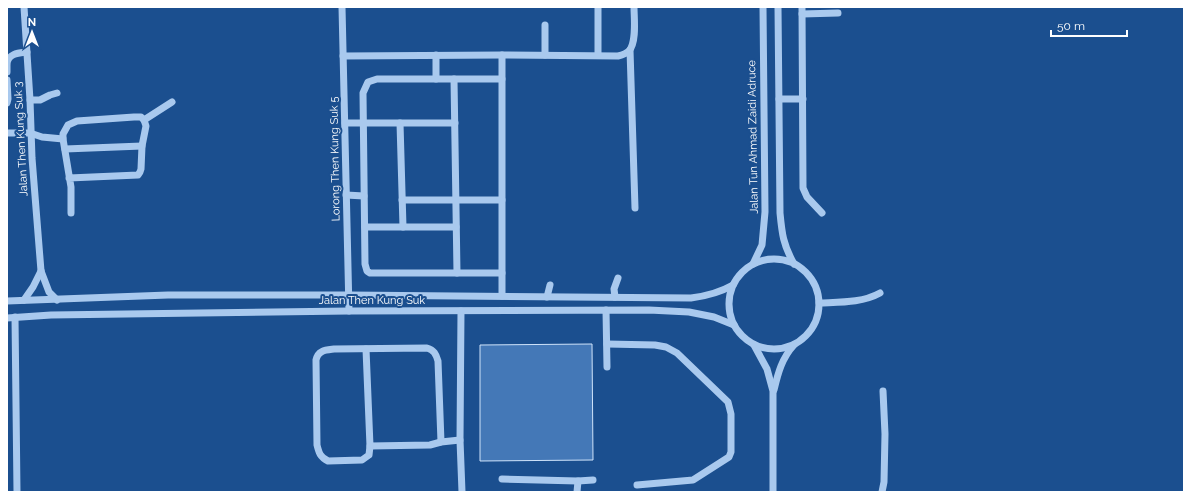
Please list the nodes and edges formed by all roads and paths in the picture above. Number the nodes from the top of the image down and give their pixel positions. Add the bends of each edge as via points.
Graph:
1 (24, 7) edge
2 (342, 7) edge
3 (598, 7) edge
4 (634, 7) edge
5 (763, 7) edge
6 (778, 7) edge
7 (802, 10) edge
8 (838, 13) dead end
9 (545, 25) dead end
10 (630, 50) junction
11 (27, 52) junction
12 (436, 55) junction
13 (502, 55) junction
14 (545, 55) junction
15 (598, 55) junction
16 (343, 56) junction
17 (7, 64) edge
18 (7, 72) edge
19 (436, 79) junction
20 (454, 79) junction
21 (502, 79) junction
22 (7, 80) edge
23 (57, 93) dead end
24 (779, 99) junction
25 (30, 100) junction
26 (803, 100) junction
27 (172, 102) dead end
28 (7, 104) edge
29 (144, 120) junction
30 (455, 122) junction
31 (345, 123) junction
32 (363, 123) junction
33 (400, 123) junction
34 (7, 133) edge
35 (30, 133) junction
36 (63, 139) junction
37 (142, 146) junction
38 (65, 149) junction
39 (70, 178) junction
40 (346, 195) junction
41 (364, 196) junction
42 (402, 200) junction
43 (456, 200) junction
44 (502, 200) junction
45 (635, 208) dead end
46 (71, 213) dead end
47 (822, 213) dead end
48 (365, 227) junction
49 (403, 227) junction
50 (456, 227) junction
51 (752, 264) junction
52 (794, 264) junction
53 (41, 270) junction
54 (457, 273) junction
55 (502, 273) junction
56 (618, 278) dead end
57 (550, 285) dead end
58 (733, 285) junction
59 (880, 293) dead end
60 (348, 295) junction
61 (502, 296) junction
62 (547, 297) junction
63 (615, 297) junction
64 (24, 300) junction
65 (57, 300) junction
66 (7, 301) edge
67 (819, 303) junction
68 (606, 310) junction
69 (349, 311) junction
70 (461, 311) junction
71 (15, 317) junction
72 (7, 318) edge
73 (734, 326) junction
74 (607, 344) junction
75 (796, 344) junction
76 (754, 345) junction
77 (366, 349) junction
78 (607, 367) dead end
79 (773, 391) junction
80 (883, 391) dead end
81 (460, 440) junction
82 (441, 442) junction
83 (370, 446) junction
84 (502, 480) dead end
85 (593, 480) dead end
86 (578, 481) junction
87 (637, 485) dead end
88 (17, 492) edge
89 (462, 492) edge
90 (577, 492) edge
91 (773, 492) edge
92 (882, 492) edge

1 - 11 street, Jalan Then Kung Suk 3
2 - 16 street, Lorong Then Kung Suk 5
3 - 15 street
4 - 10 street via 634,39
5 - 51 street, Jalan Tun Ahmad Zaidi Adruce via 765,212 762,245
6 - 24 street
7 - 8 street
7 - 26 street
9 - 14 street
10 - 15 street via 618,56
10 - 45 street
11 - 17 street via 10,56
11 - 25 street, Jalan Then Kung Suk 3
12 - 13 street
12 - 16 street
12 - 19 street
13 - 14 street
13 - 21 street
14 - 15 street
16 - 31 street, Lorong Then Kung Suk 5
17 - 18 street
19 - 20 street
19 - 32 street via 377,79 368,82 363,93
20 - 21 street
20 - 30 street
21 - 44 street
22 - 28 street
23 - 25 street via 40,100
24 - 26 street
24 - 52 street via 780,213 784,243
25 - 35 street, Jalan Then Kung Suk 3
26 - 47 street via 803,188
27 - 29 street
29 - 36 street via 141,117 134,117 77,121 68,125
29 - 37 street via 146,126
30 - 33 street
30 - 43 street
31 - 32 street
31 - 40 street, Lorong Then Kung Suk 5
32 - 33 street
32 - 41 street
33 - 42 street
34 - 35 street
35 - 36 street
35 - 53 street, Jalan Then Kung Suk 3
36 - 38 street
37 - 38 street
37 - 39 street via 141,169 138,175
38 - 39 street
39 - 46 street
40 - 41 street
40 - 60 street, Lorong Then Kung Suk 5
41 - 48 street
42 - 43 street
42 - 49 street
43 - 44 street
43 - 50 street
44 - 55 street
48 - 49 street
48 - 54 street via 367,271
49 - 50 street
50 - 54 street
51 - 52 street via 766,260
51 - 58 street via 741,273
52 - 67 street via 804,270 812,280
53 - 64 street
53 - 65 street via 49,292
54 - 55 street
55 - 61 street
56 - 63 street via 614,289
57 - 62 street
58 - 63 street, Jalan Then Kung Suk via 706,296 691,298
58 - 73 street via 729,305
59 - 67 street via 862,300
60 - 61 street, Jalan Then Kung Suk
60 - 65 street, Jalan Then Kung Suk via 168,296
60 - 69 street, Lorong Then Kung Suk 5
61 - 62 street, Jalan Then Kung Suk
62 - 63 street, Jalan Then Kung Suk
64 - 65 street, Jalan Then Kung Suk
64 - 66 street, Jalan Then Kung Suk
67 - 75 street via 813,327 806,337
68 - 70 street, Jalan Then Kung Suk
68 - 73 street, Jalan Then Kung Suk via 689,312 714,317
68 - 74 street
69 - 70 street, Jalan Then Kung Suk
69 - 71 street, Jalan Then Kung Suk
70 - 81 street
71 - 72 street, Jalan Then Kung Suk
71 - 88 street
73 - 76 street
74 - 78 street
74 - 87 street via 655,345 677,353 728,402 731,414 729,457 693,480
75 - 76 street via 768,349
75 - 79 street via 784,360
76 - 79 street via 767,369
77 - 82 street via 427,348 435,352 438,361
77 - 83 street
77 - 83 street via 325,350 317,355 318,445 319,454 328,461 362,460 369,455
79 - 91 street
80 - 92 street via 885,434
81 - 82 street
81 - 89 street
82 - 83 street via 430,445
84 - 86 street
85 - 86 street
86 - 90 street

